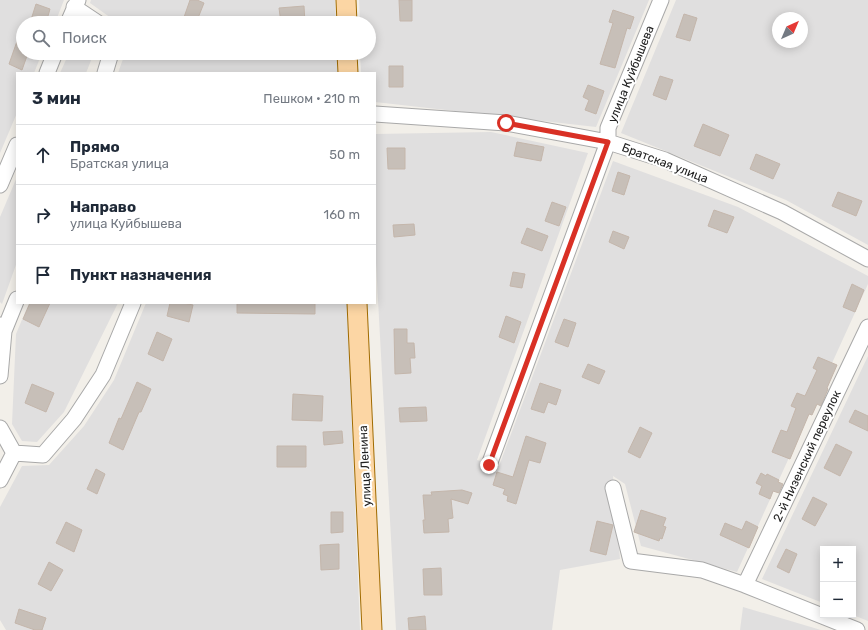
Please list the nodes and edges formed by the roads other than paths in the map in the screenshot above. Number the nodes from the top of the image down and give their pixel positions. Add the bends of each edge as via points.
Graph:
1 (346, 0) edge
2 (661, 0) edge
3 (76, 4) edge
4 (71, 16) edge
5 (90, 16) edge
6 (347, 16) edge
7 (52, 60) edge
8 (109, 60) edge
9 (347, 60) edge
10 (47, 72) edge
11 (105, 72) edge
12 (348, 72) edge
13 (376, 114) edge
14 (608, 142) junction
15 (16, 147) edge
16 (0, 185) edge
17 (868, 259) edge
18 (16, 301) edge
19 (133, 304) edge
20 (357, 304) edge
21 (868, 327) edge
22 (2, 328) edge
23 (0, 376) edge
24 (0, 428) edge
25 (14, 453) junction
26 (489, 465) dead end
27 (0, 480) edge
28 (613, 488) dead end
29 (745, 585) junction
30 (372, 630) edge
31 (857, 630) edge

1 - 6 main road
2 - 14 street, улица Куйбышева via 608,128
3 - 4 street
3 - 5 street
7 - 10 street
8 - 11 street
9 - 12 main road
13 - 14 street, Братская улица via 506,123
14 - 17 street, Братская улица via 665,160 782,212
14 - 26 street, улица Куйбышева
15 - 16 street
18 - 22 street
19 - 25 street via 103,375 74,419 43,455
20 - 30 main road, улица Ленина
21 - 29 street, 2-й Низенский переулок
22 - 23 street
24 - 25 street
25 - 27 street
28 - 29 street via 631,561 702,570
29 - 31 street

